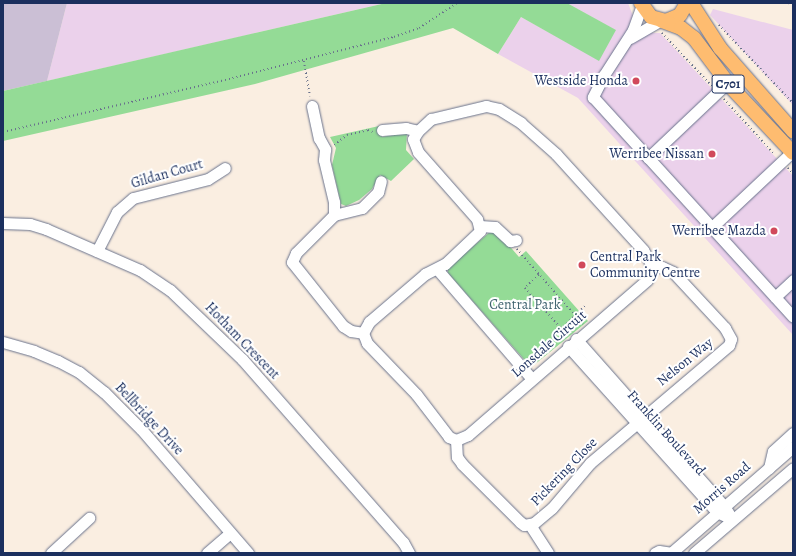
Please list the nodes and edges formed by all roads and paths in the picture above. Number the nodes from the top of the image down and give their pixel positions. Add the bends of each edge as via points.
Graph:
1 (457, 3) edge
2 (687, 3) edge
3 (691, 3) edge
4 (788, 3) edge
5 (641, 4) edge
6 (793, 4) edge
7 (661, 21) junction
8 (716, 22) dead end
9 (625, 42) junction
10 (304, 60) junction
11 (727, 83) junction
12 (793, 103) edge
13 (312, 106) joint
14 (382, 130) joint
15 (418, 131) junction
16 (793, 131) edge
17 (3, 132) edge
18 (325, 149) junction
19 (792, 153) edge
20 (648, 158) junction
21 (224, 168) dead end
22 (381, 181) dead end
23 (334, 215) junction
24 (3, 223) edge
25 (480, 226) junction
26 (712, 228) junction
27 (515, 241) joint
28 (97, 251) junction
29 (653, 267) junction
30 (437, 269) junction
31 (539, 275) junction
32 (793, 280) edge
33 (775, 297) junction
34 (586, 306) dead end
35 (576, 315) junction
36 (793, 317) edge
37 (561, 328) junction
38 (588, 330) junction
39 (363, 333) junction
40 (3, 342) edge
41 (572, 342) junction
42 (531, 378) junction
43 (640, 420) junction
44 (793, 433) edge
45 (456, 440) junction
46 (793, 447) edge
47 (769, 468) junction
48 (793, 468) edge
49 (721, 509) junction
50 (89, 518) dead end
51 (732, 520) junction
52 (530, 525) junction
53 (230, 533) junction
54 (51, 553) edge
55 (207, 553) edge
56 (248, 553) edge
57 (409, 553) edge
58 (548, 553) edge
59 (655, 553) edge
60 (672, 553) edge
61 (694, 553) edge

1 - 10 path via 419,28
2 - 7 main road via 677,17
3 - 16 main road, C701 via 720,48
4 - 6 path
5 - 7 main road, C701 via 651,17
5 - 9 street via 636,24
7 - 9 street
7 - 11 main road, C701 via 690,34
8 - 12 path
9 - 20 street via 593,97
10 - 13 path
10 - 17 path
11 - 19 main road, C701
11 - 20 street
13 - 18 street via 319,138
14 - 15 street via 406,128
14 - 18 path via 376,134 368,130 347,135 334,146
15 - 25 street via 413,139 418,152 472,212
15 - 29 street via 431,119 441,116 486,106 499,109 521,123 556,154 644,250
18 - 23 street via 324,160 334,202
19 - 26 street
20 - 26 street
21 - 28 street, Gildan Court via 208,179 133,198 117,212
22 - 23 street via 378,192 362,208
23 - 39 street via 296,253 292,262 344,326 351,331
24 - 28 street, Hotham Crescent via 30,224
25 - 27 street via 495,227
25 - 30 street via 474,239
26 - 33 street
27 - 31 path via 518,252
28 - 57 street, Hotham Crescent via 155,279 242,359 403,542
29 - 38 street, Lonsdale Circuit via 646,280
29 - 43 street, Nelson Way via 662,267 673,272 725,328 731,339 729,345 708,365
30 - 39 street via 425,274 369,322
30 - 42 street
31 - 35 path
31 - 37 path via 525,288
32 - 33 street
33 - 36 street
34 - 35 path
35 - 37 path
35 - 38 path
37 - 41 path
38 - 41 street, Lonsdale Circuit
39 - 45 street via 367,343 416,394 449,437
40 - 53 street, Bellbridge Drive via 34,350 58,360 80,372 104,392 141,429
41 - 42 street, Lonsdale Circuit
41 - 43 street, Franklin Boulevard
42 - 45 street, Lonsdale Circuit via 468,435
43 - 49 street, Franklin Boulevard
43 - 52 street, Pickering Close via 590,463 552,508
44 - 47 street via 773,451
45 - 52 street, Pickering Close via 458,457 466,468 520,522
46 - 47 street, Morris Road
47 - 49 street, Morris Road
48 - 51 street
49 - 51 street, Franklin Boulevard
49 - 60 street, Morris Road
50 - 54 street
51 - 61 street
52 - 58 street, Pickering Close
53 - 55 street
53 - 56 street, Bellbridge Drive
59 - 60 street

